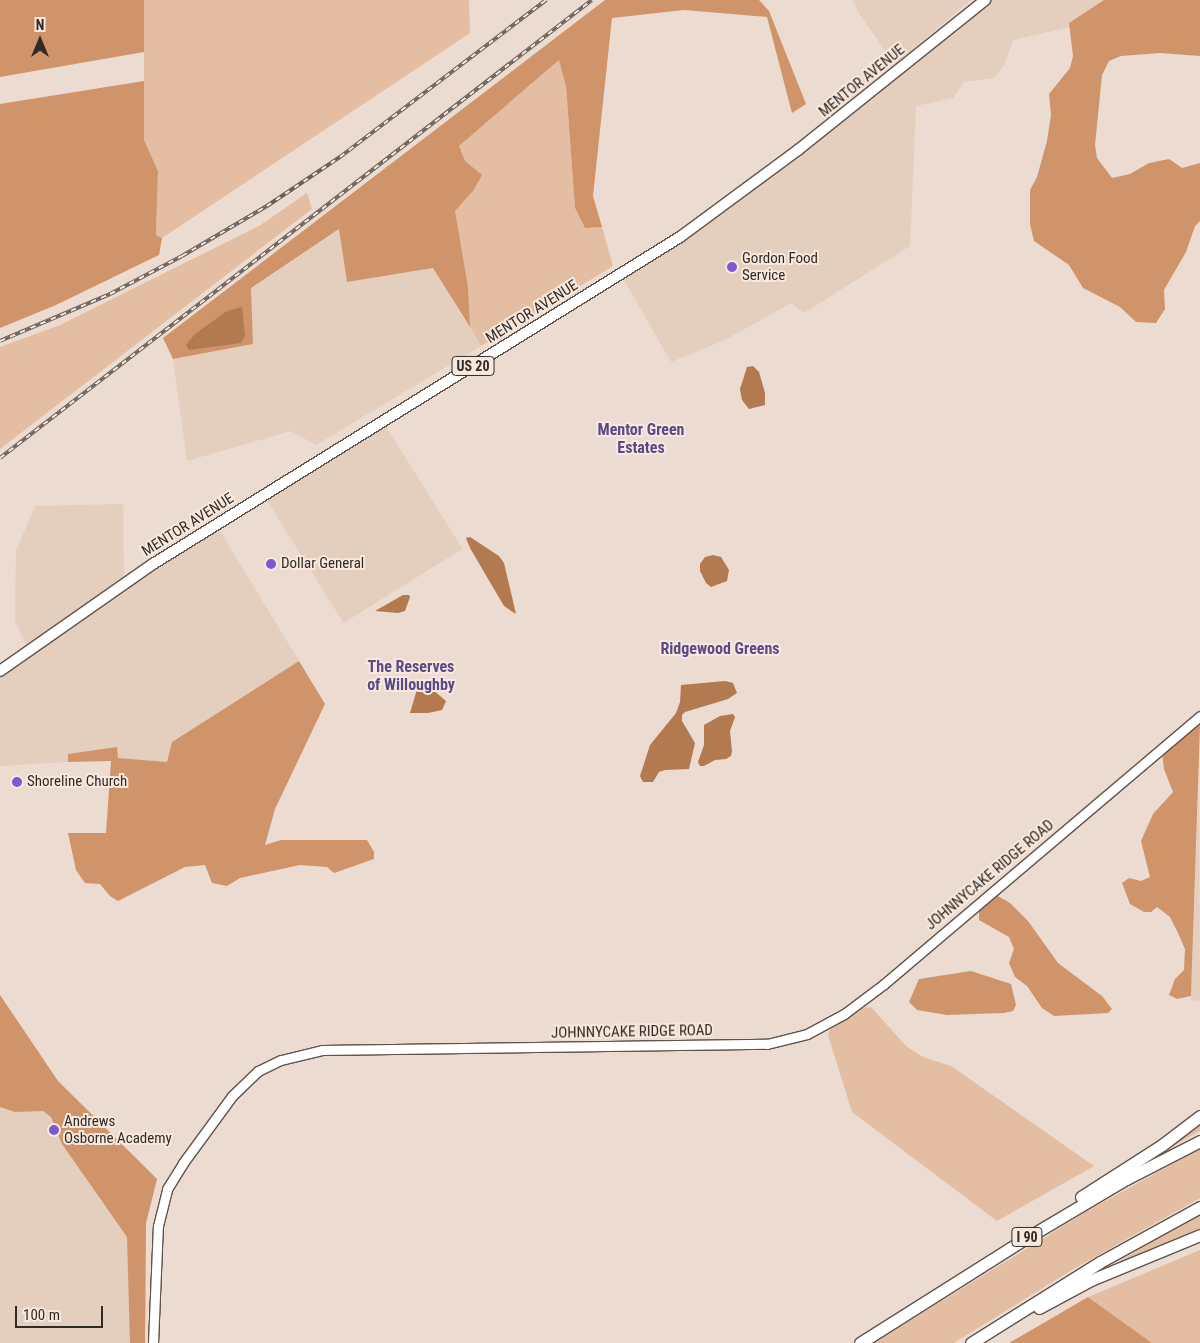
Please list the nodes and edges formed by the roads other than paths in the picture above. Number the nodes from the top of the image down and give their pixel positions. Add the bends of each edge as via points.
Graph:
1 (985, 0) edge
2 (0, 670) edge
3 (1200, 716) edge
4 (1200, 1116) edge
5 (1200, 1141) edge
6 (1200, 1207) edge
7 (1200, 1234) edge
8 (950, 1286) junction
9 (153, 1343) edge
10 (860, 1343) edge
11 (971, 1343) edge
12 (977, 1343) edge

1 - 2 main road, MENTOR AVENUE / US 20 via 804,145 680,237 153,564
3 - 9 main road, JOHNNYCAKE RIDGE ROAD via 884,984 844,1014 807,1034 767,1044 322,1050 281,1060 258,1071 232,1096 167,1189 158,1226
4 - 8 highway via 1162,1145
5 - 8 highway, I 90 via 1126,1179
6 - 11 highway via 1100,1262
7 - 12 highway via 1091,1280
8 - 10 highway, I 90

